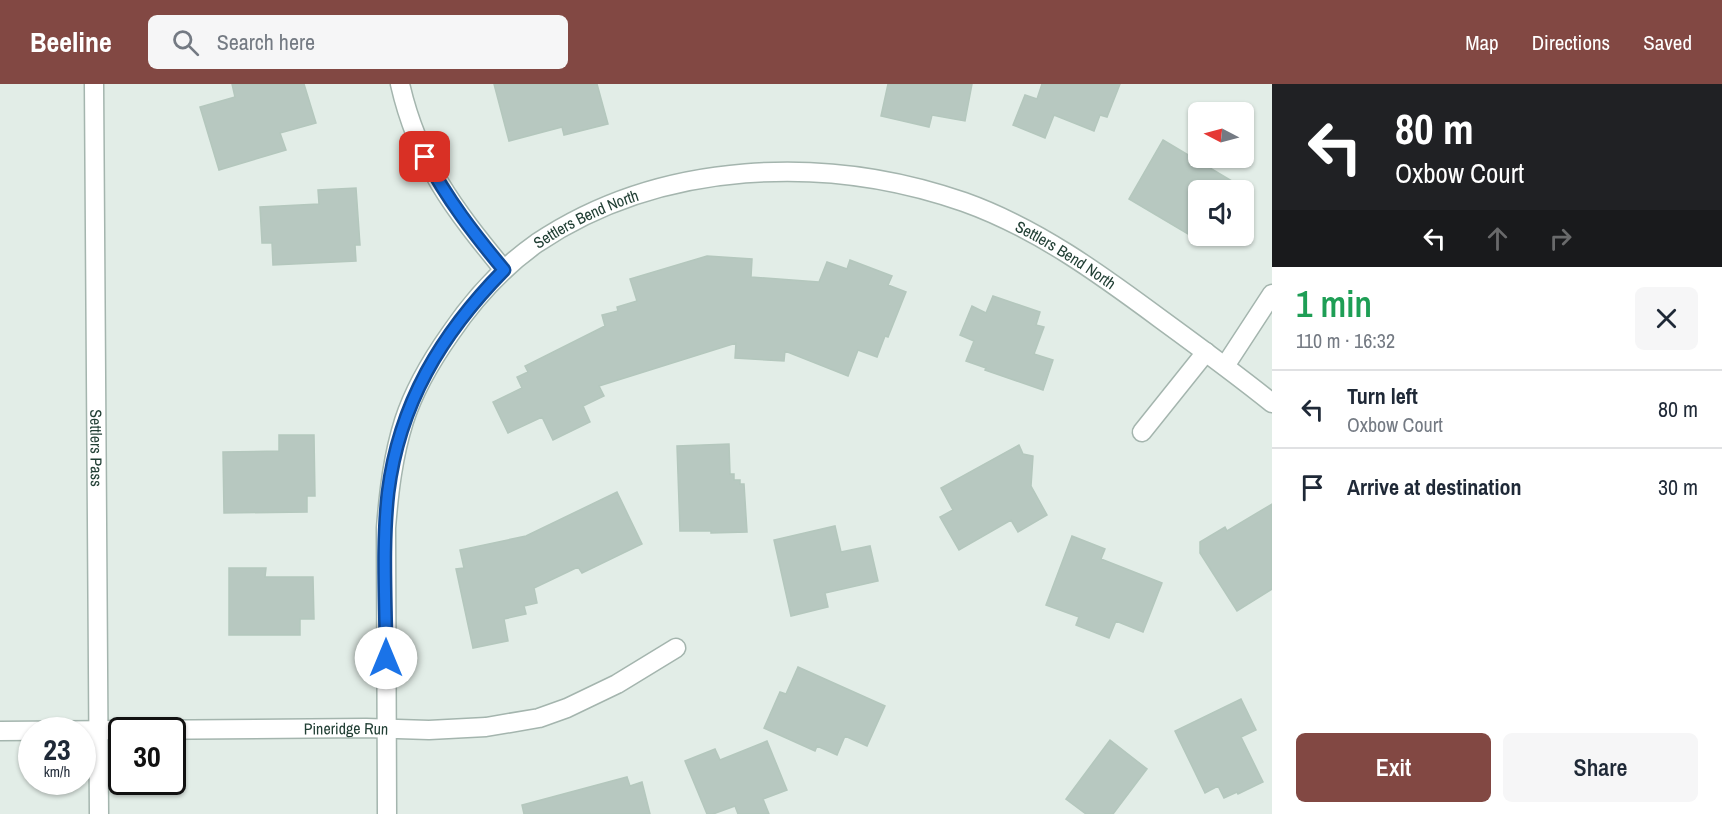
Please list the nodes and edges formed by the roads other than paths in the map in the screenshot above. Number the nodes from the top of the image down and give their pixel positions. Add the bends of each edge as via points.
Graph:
1 (94, 84) edge
2 (400, 84) edge
3 (504, 270) junction
4 (1272, 294) edge
5 (1206, 352) junction
6 (1225, 366) junction
7 (1272, 403) edge
8 (1142, 432) dead end
9 (676, 648) dead end
10 (387, 729) junction
11 (99, 730) junction
12 (0, 731) edge
13 (99, 814) edge
14 (387, 814) edge

1 - 11 street, Settlers Pass
2 - 3 street via 418,144 432,170 464,221
3 - 5 street, Settlers Bend North via 568,224 652,190 726,175 770,172 850,176 930,192 1001,218 1097,273
3 - 10 street, Settlers Bend North via 459,320 439,350 405,418 395,455 386,528
4 - 6 street
5 - 6 street, Settlers Bend North
5 - 8 street
6 - 7 street, Settlers Bend North
9 - 10 street, Pineridge Run via 592,697 539,718 486,727
10 - 11 street, Pineridge Run
10 - 14 street, Settlers Bend North
11 - 12 street, Pineridge Run
11 - 13 street, Settlers Pass

